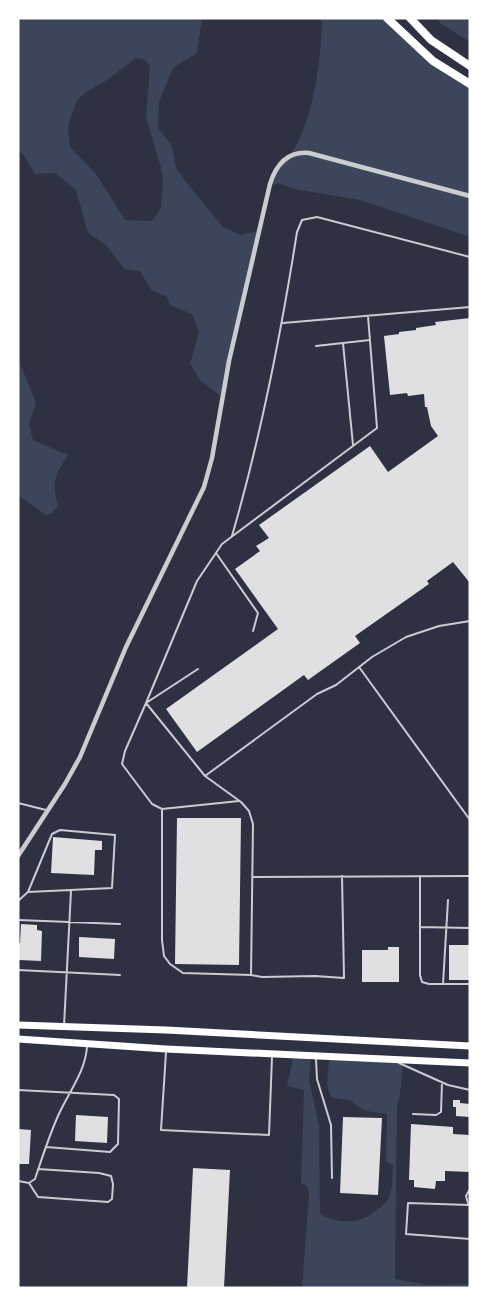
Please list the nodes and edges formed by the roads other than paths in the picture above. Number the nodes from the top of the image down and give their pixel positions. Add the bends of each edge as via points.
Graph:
1 (387, 18) edge
2 (410, 18) edge
3 (470, 66) edge
4 (470, 84) edge
5 (470, 196) edge
6 (470, 257) edge
7 (470, 307) edge
8 (368, 316) junction
9 (283, 323) junction
10 (370, 340) junction
11 (343, 343) junction
12 (316, 346) dead end
13 (353, 445) junction
14 (232, 536) junction
15 (216, 553) junction
16 (470, 621) edge
17 (253, 631) dead end
18 (359, 667) junction
19 (198, 669) dead end
20 (146, 703) junction
21 (204, 776) junction
22 (239, 801) junction
23 (18, 803) edge
24 (162, 809) junction
25 (49, 810) junction
26 (470, 820) edge
27 (18, 856) edge
28 (342, 876) junction
29 (420, 876) junction
30 (470, 876) edge
31 (252, 877) junction
32 (71, 891) junction
33 (28, 892) junction
34 (448, 900) dead end
35 (18, 901) edge
36 (18, 920) edge
37 (69, 922) junction
38 (120, 924) dead end
39 (420, 927) junction
40 (445, 927) junction
41 (470, 927) edge
42 (18, 970) edge
43 (67, 973) junction
44 (120, 975) dead end
45 (251, 975) junction
46 (443, 984) junction
47 (470, 984) edge
48 (18, 1025) edge
49 (64, 1026) junction
50 (18, 1039) edge
51 (87, 1044) junction
52 (470, 1046) edge
53 (166, 1049) junction
54 (273, 1054) junction
55 (315, 1056) junction
56 (391, 1059) junction
57 (470, 1063) edge
58 (442, 1082) junction
59 (18, 1090) edge
60 (470, 1090) edge
61 (69, 1093) junction
62 (413, 1114) dead end
63 (46, 1147) junction
64 (38, 1169) junction
65 (332, 1178) dead end
66 (18, 1181) edge
67 (29, 1183) junction
68 (470, 1188) edge
69 (469, 1205) edge
70 (470, 1239) edge

1 - 4 highway via 428,56
2 - 3 highway via 431,40
5 - 25 street via 309,153 293,154 279,166 270,184 228,360 207,477 120,661 87,742
6 - 9 lane via 317,217 302,220
7 - 8 lane
8 - 9 lane
8 - 10 lane
9 - 14 lane
10 - 11 lane
10 - 13 lane via 378,428
11 - 12 lane
11 - 13 lane
13 - 14 lane
14 - 15 lane
15 - 17 lane via 258,613
15 - 20 lane via 197,581
16 - 18 lane via 406,637
18 - 21 lane
18 - 26 lane
19 - 20 lane
20 - 21 lane
20 - 24 lane via 122,764 152,804
21 - 22 lane
22 - 24 lane
22 - 31 lane via 249,811 253,824
23 - 25 lane
24 - 45 lane via 164,956 183,973
25 - 27 street
28 - 29 lane
28 - 31 lane
28 - 45 lane via 344,978
29 - 30 lane
29 - 39 lane
31 - 45 lane
32 - 33 lane
32 - 33 lane via 112,888 115,835 60,830 52,834
32 - 37 lane
33 - 35 lane
34 - 40 lane
36 - 37 lane
37 - 38 lane
37 - 43 lane
39 - 40 lane
39 - 46 lane via 422,982
40 - 41 lane
40 - 46 lane
42 - 43 lane
43 - 44 lane
43 - 49 lane
46 - 47 lane
48 - 49 main road
49 - 52 main road
50 - 51 main road
51 - 53 main road
51 - 61 lane via 86,1057
53 - 54 main road
53 - 54 lane via 161,1130 269,1135
54 - 55 main road
55 - 56 main road
55 - 65 lane via 317,1079 331,1125
56 - 57 main road
56 - 58 lane
58 - 60 lane
58 - 62 lane via 441,1112
59 - 61 lane
61 - 63 lane
61 - 63 lane via 114,1095 119,1100 118,1144 110,1152
63 - 64 lane
64 - 67 lane
64 - 67 lane via 111,1176 112,1199 108,1202 38,1197
66 - 67 lane
68 - 69 lane via 466,1200
69 - 70 lane via 408,1203 406,1234

